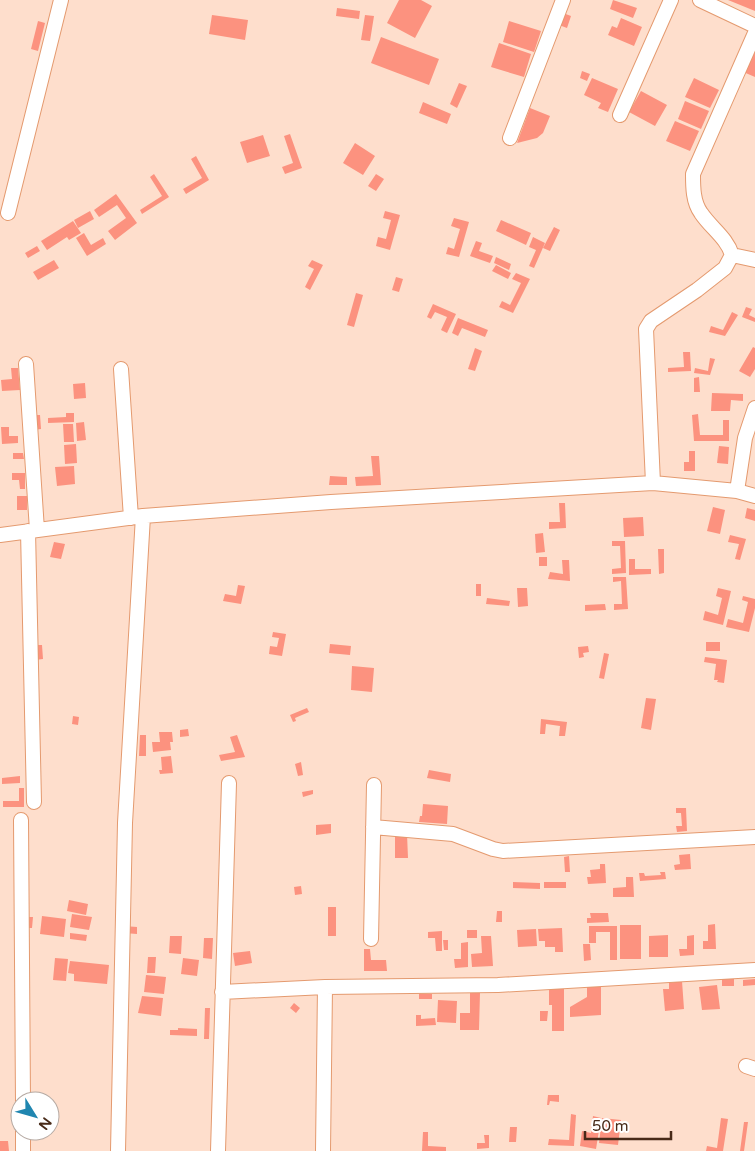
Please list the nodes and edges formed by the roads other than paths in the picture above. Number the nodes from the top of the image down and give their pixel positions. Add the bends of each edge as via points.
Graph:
1 (61, 0) edge
2 (563, 0) edge
3 (671, 0) edge
4 (700, 0) edge
5 (755, 26) edge
6 (755, 33) edge
7 (620, 115) dead end
8 (510, 138) dead end
9 (8, 213) dead end
10 (732, 255) junction
11 (754, 257) edge
12 (26, 364) dead end
13 (121, 369) dead end
14 (755, 408) edge
15 (653, 484) junction
16 (737, 491) junction
17 (755, 496) edge
18 (137, 517) junction
19 (32, 531) junction
20 (0, 535) edge
21 (229, 784) dead end
22 (374, 784) dead end
23 (34, 802) dead end
24 (21, 820) dead end
25 (373, 827) junction
26 (755, 837) edge
27 (371, 939) dead end
28 (755, 970) edge
29 (325, 986) junction
30 (222, 992) junction
31 (22, 1091) edge
32 (118, 1151) edge
33 (218, 1151) edge
34 (323, 1151) edge

1 - 9 street
2 - 8 street
3 - 7 street
4 - 5 street
6 - 10 street via 693,174 693,193 700,212 729,246
10 - 11 street
10 - 15 street via 725,268 646,329
12 - 19 street
13 - 18 street
14 - 16 street via 745,438
15 - 16 street
15 - 18 street
16 - 17 street
18 - 19 street
18 - 32 street via 125,823
19 - 20 street
19 - 23 street
21 - 30 street
22 - 25 street
24 - 31 street
25 - 26 street via 453,834 503,851
25 - 27 street
28 - 29 street via 498,984
29 - 30 street
29 - 34 street
30 - 33 street

